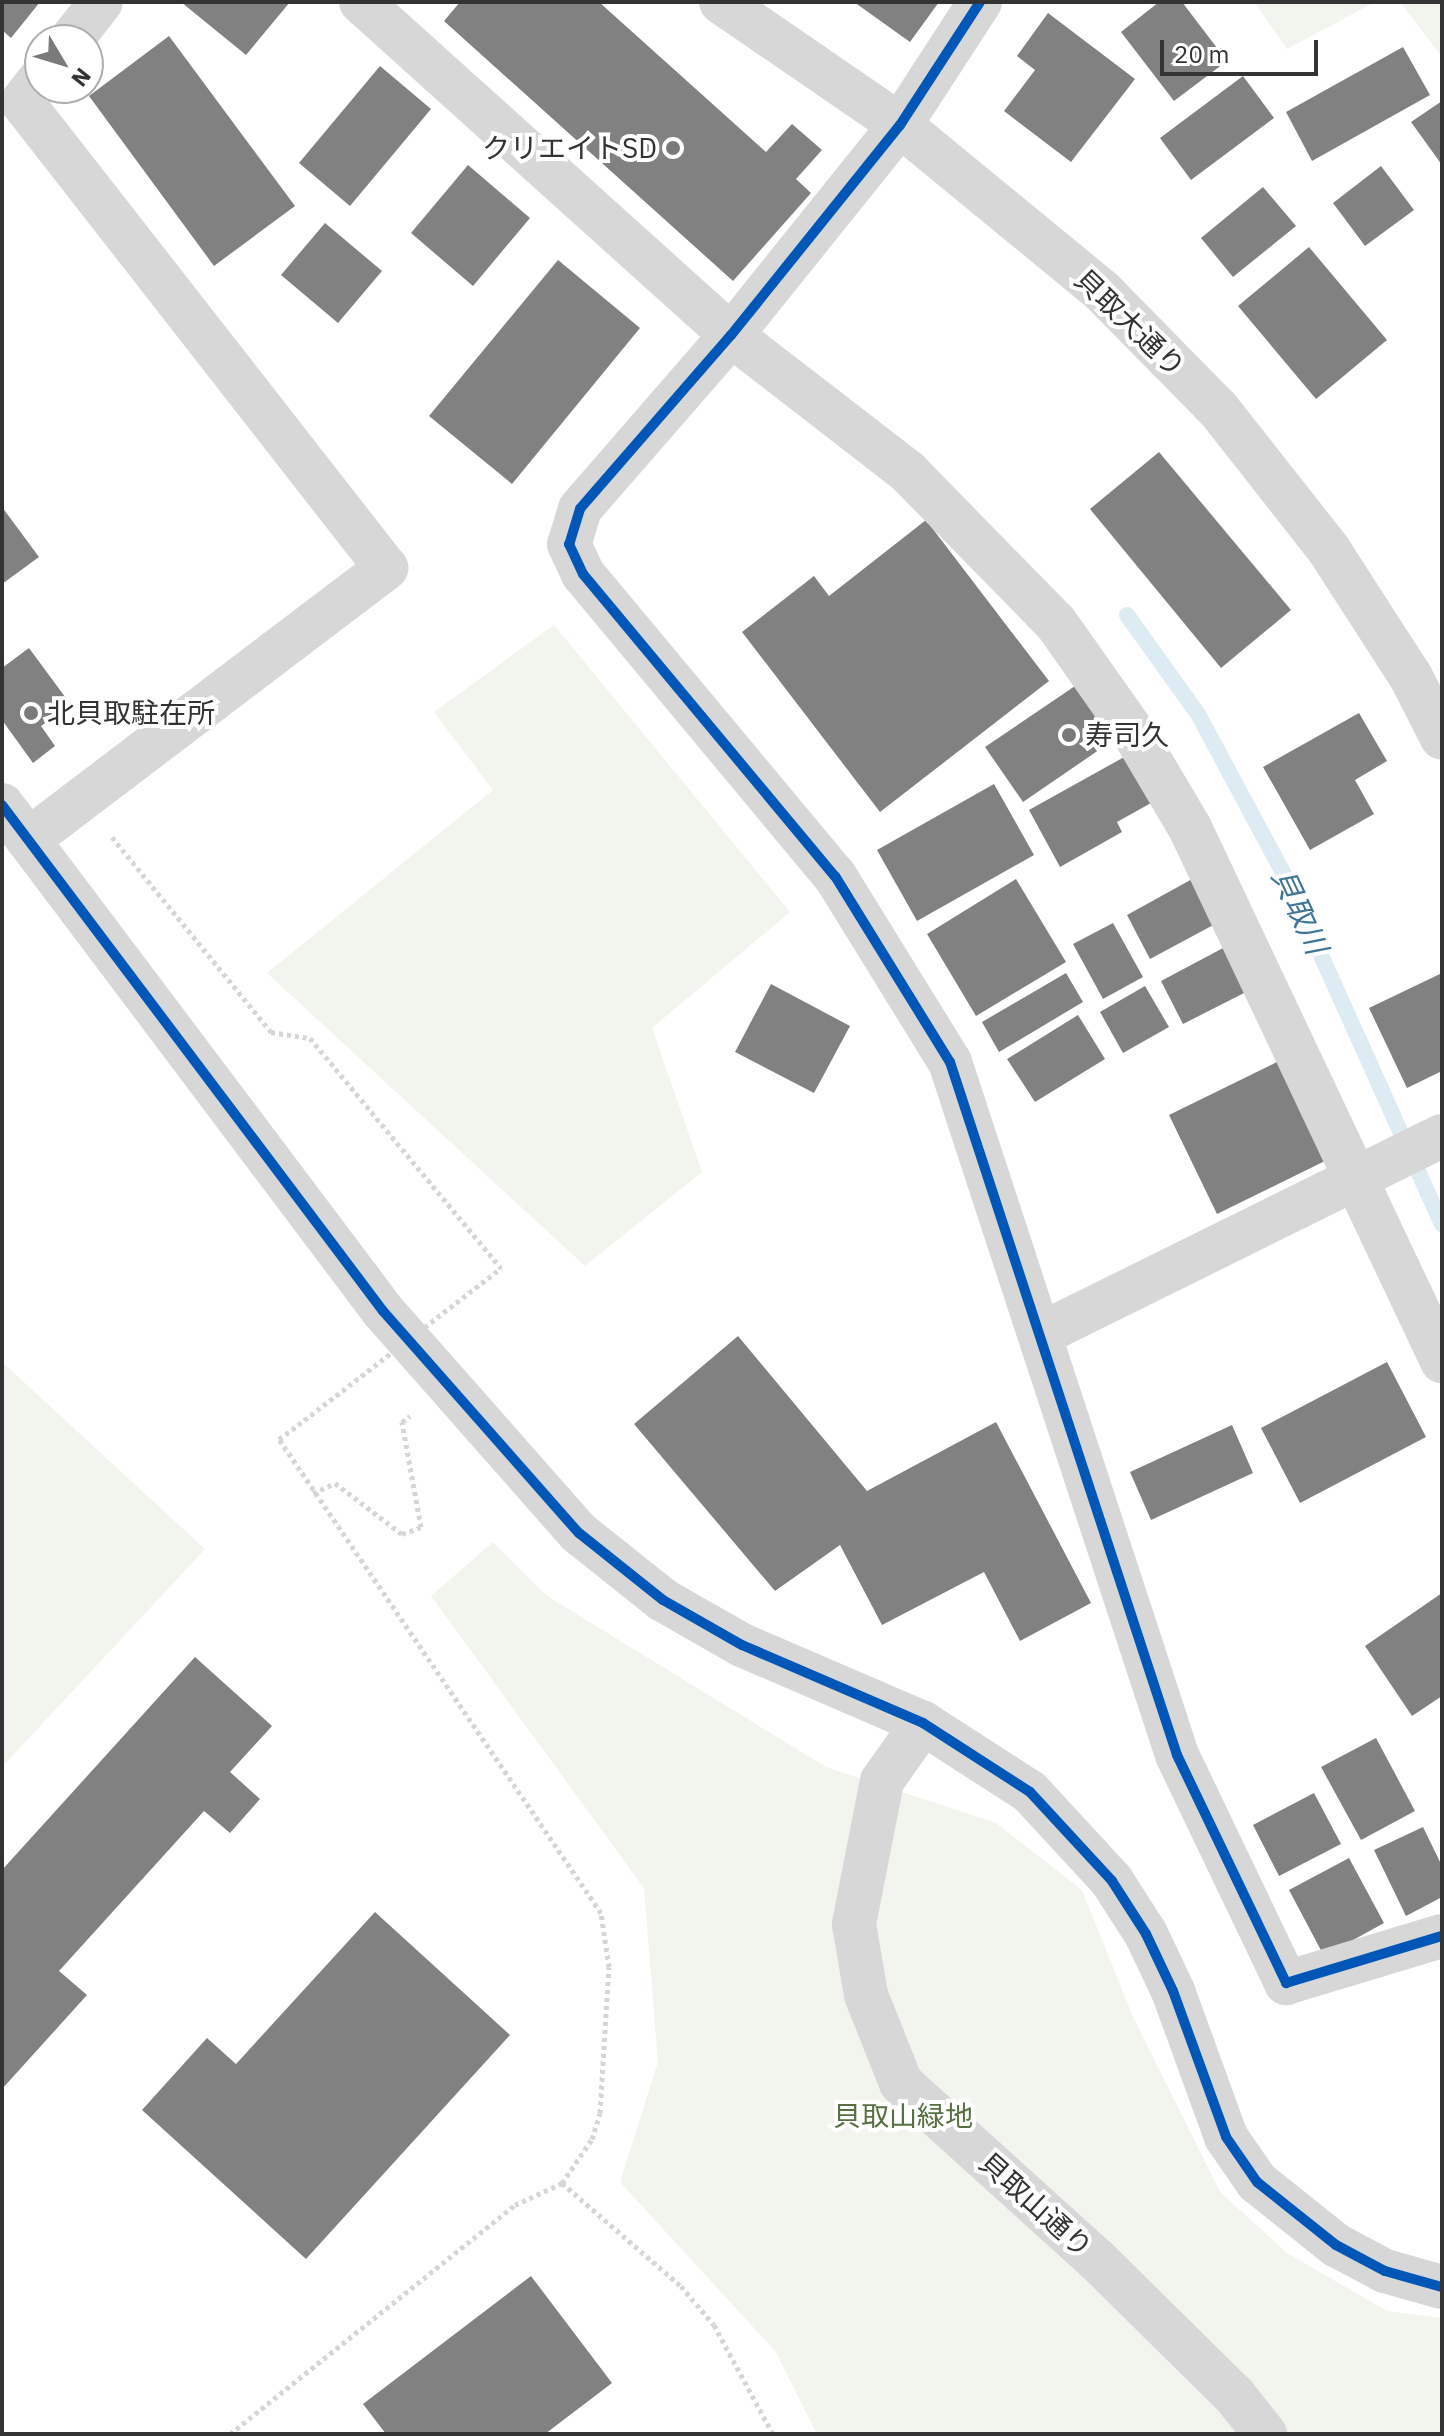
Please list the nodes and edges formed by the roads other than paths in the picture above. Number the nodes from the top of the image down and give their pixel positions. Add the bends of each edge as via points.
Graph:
1 (101, 2) edge
2 (361, 2) edge
3 (721, 2) edge
4 (980, 2) edge
5 (84, 24) edge
6 (21, 103) edge
7 (900, 125) junction
8 (731, 335) junction
9 (1442, 738) edge
10 (2, 805) edge
11 (27, 840) edge
12 (1441, 1136) edge
13 (1367, 1173) junction
14 (1041, 1334) junction
15 (1442, 1361) edge
16 (923, 1723) junction
17 (1442, 1936) edge
18 (1442, 2287) edge
19 (1265, 2434) edge

1 - 5 street
2 - 8 street
3 - 7 street, 貝取大通り
4 - 7 street
6 - 11 street via 386,568
7 - 8 street
7 - 9 street, 貝取大通り via 1102,291 1219,410 1329,550 1411,677
8 - 13 street via 908,472 1056,623 1135,735 1190,828
8 - 14 street via 580,509 569,544 583,574 835,876 950,1062
10 - 11 street
11 - 16 street via 383,1311 579,1533 663,1600 742,1645
12 - 13 street
13 - 14 street
13 - 15 street
14 - 17 street via 1177,1755 1286,1983
16 - 18 street via 1030,1792 1112,1881 1146,1934 1173,1991 1226,2137 1257,2182 1336,2245 1385,2271
16 - 19 street, 貝取山通り via 882,1781 854,1924 866,1995 901,2083 1097,2260 1234,2395

